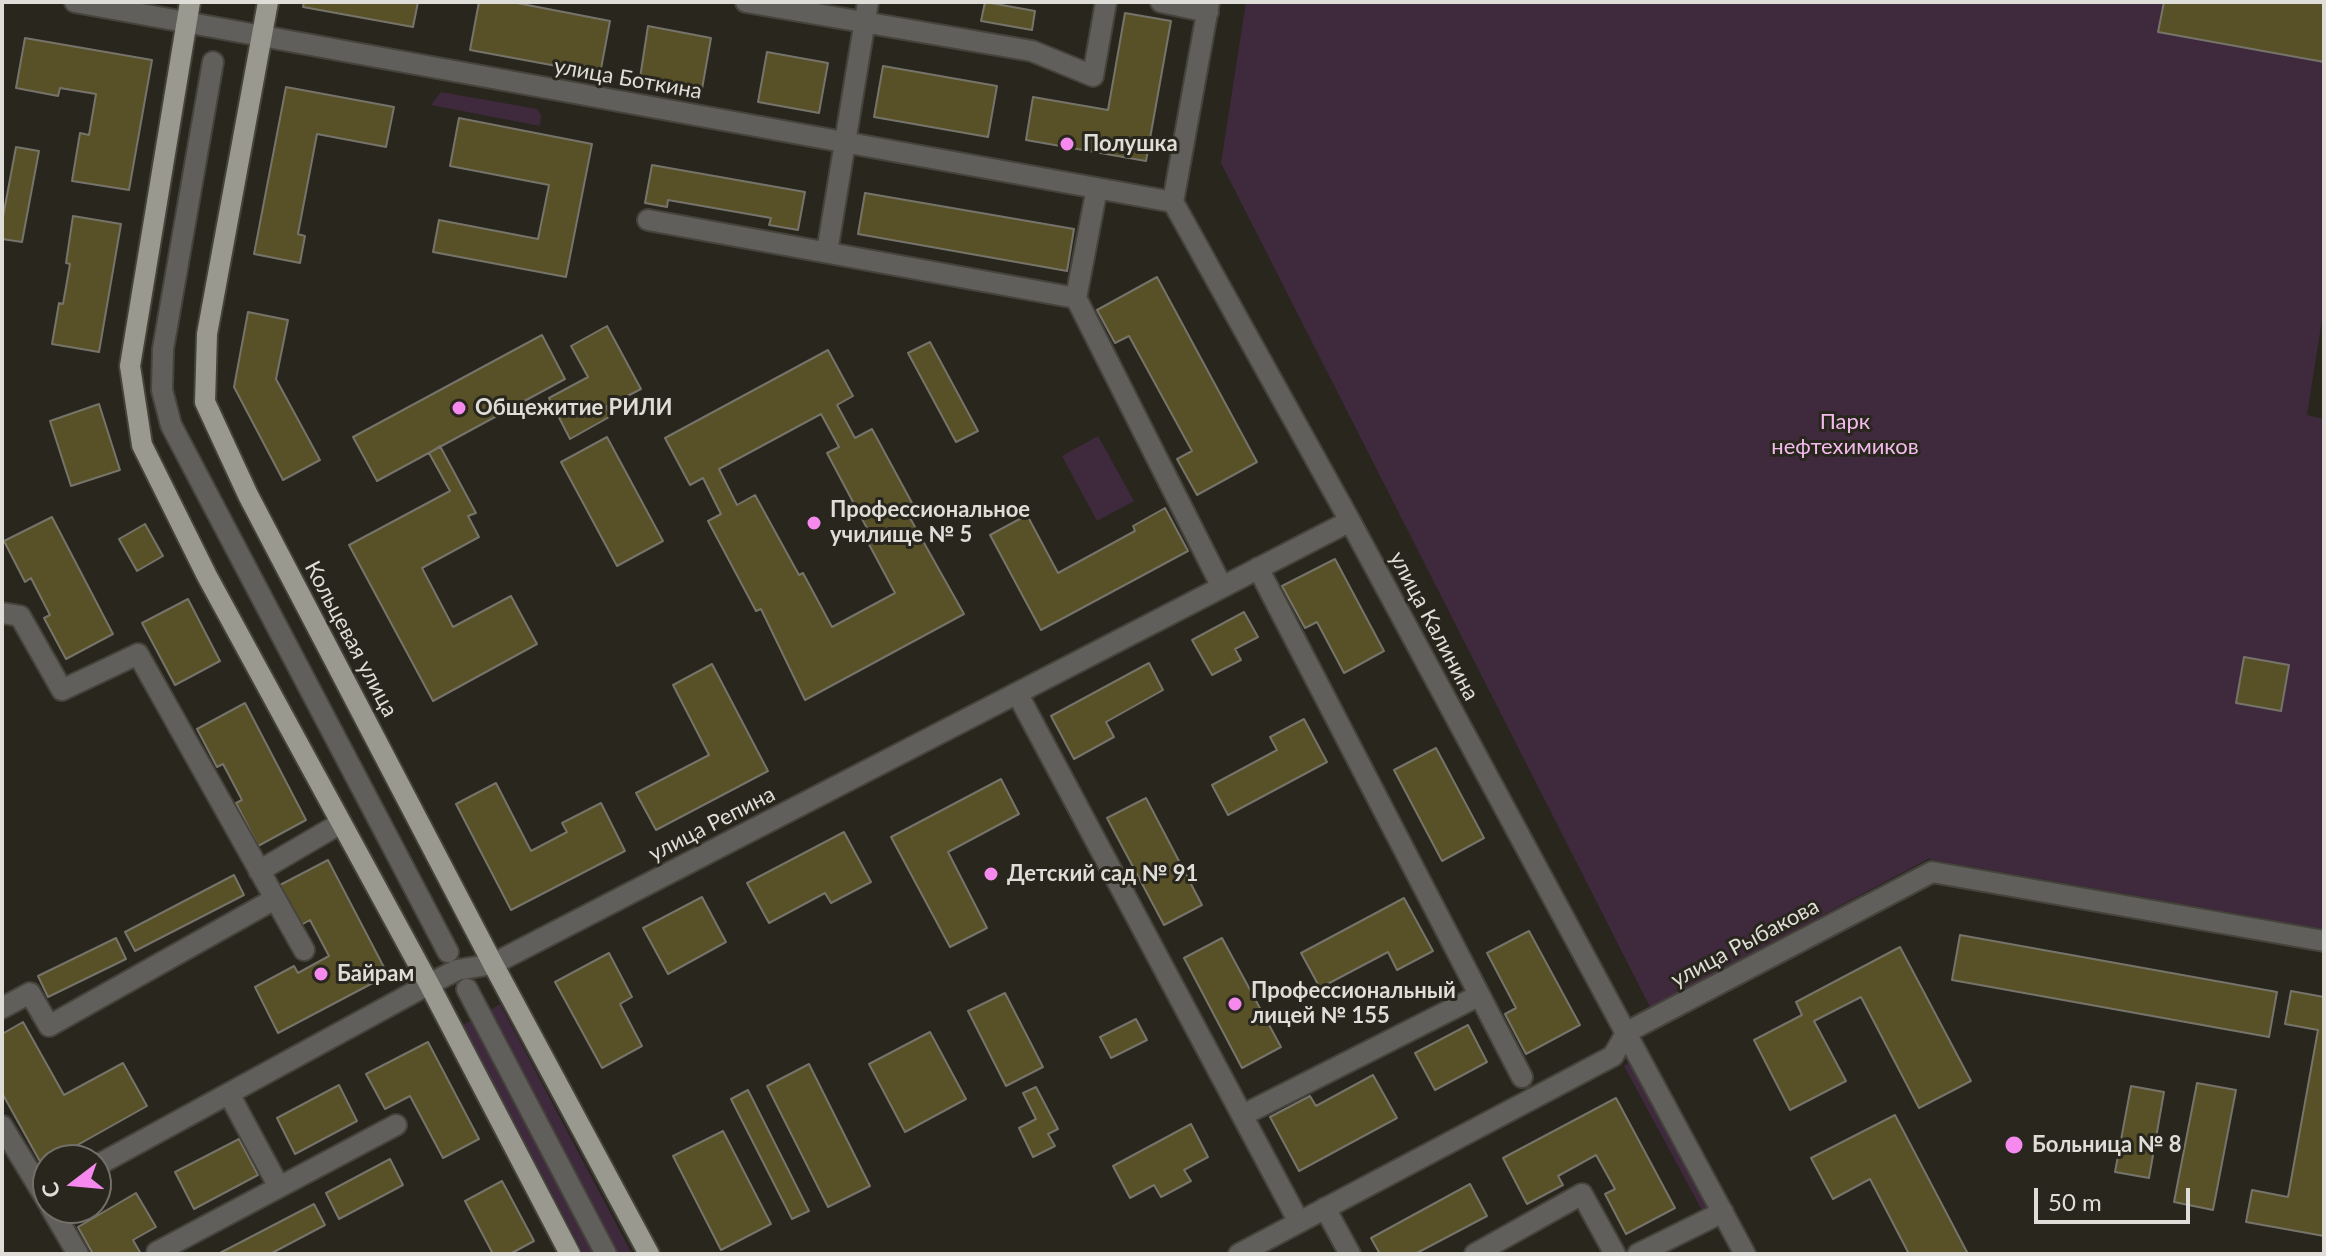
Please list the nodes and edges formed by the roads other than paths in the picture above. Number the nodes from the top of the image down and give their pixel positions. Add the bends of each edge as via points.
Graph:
1 (75, 2) edge
2 (268, 2) edge
3 (746, 2) edge
4 (1106, 2) edge
5 (1161, 2) edge
6 (1208, 7) edge
7 (188, 12) edge
8 (866, 12) edge
9 (261, 36) junction
10 (213, 62) dead end
11 (847, 143) junction
12 (1097, 188) junction
13 (1173, 202) junction
14 (648, 220) dead end
15 (827, 252) junction
16 (1076, 298) junction
17 (1350, 521) junction
18 (1258, 568) junction
19 (1222, 587) junction
20 (2, 613) edge
21 (1017, 693) junction
22 (341, 823) junction
23 (259, 871) junction
24 (273, 900) junction
25 (2324, 941) edge
26 (304, 950) dead end
27 (448, 952) dead end
28 (493, 964) junction
29 (429, 984) junction
30 (467, 989) dead end
31 (1478, 996) junction
32 (2, 1008) edge
33 (1627, 1032) junction
34 (1522, 1077) dead end
35 (229, 1094) junction
36 (1243, 1115) junction
37 (396, 1125) dead end
38 (2, 1126) edge
39 (112, 1157) edge
40 (32, 1174) edge
41 (279, 1187) junction
42 (1325, 1208) junction
43 (1723, 1212) junction
44 (1299, 1222) junction
45 (61, 1224) edge
46 (157, 1252) dead end
47 (78, 1254) edge
48 (570, 1254) edge
49 (606, 1254) edge
50 (649, 1254) edge
51 (1239, 1254) edge
52 (1350, 1254) edge
53 (1475, 1254) edge
54 (1615, 1254) edge
55 (1638, 1254) edge
56 (1745, 1254) edge

1 - 7 street, улица Боткина
2 - 9 main road, Кольцевая улица
3 - 8 street
4 - 8 street via 1093,76 1032,51
5 - 6 street
6 - 13 street
7 - 9 street, улица Боткина
7 - 22 main road via 130,366 142,445
8 - 11 street
9 - 11 street, улица Боткина
9 - 28 main road, Кольцевая улица via 207,334 205,402 248,495
10 - 27 street via 163,349 162,390 171,425
11 - 12 street, улица Боткина
11 - 15 street
12 - 13 street, улица Боткина
12 - 16 street
13 - 17 street, улица Калинина
14 - 15 street
15 - 16 street
16 - 19 street
17 - 18 street, улица Репина
17 - 33 street, улица Калинина
18 - 19 street, улица Репина
18 - 31 street
19 - 21 street, улица Репина
20 - 23 street via 20,616 62,690 138,654
21 - 28 street, улица Репина
21 - 36 street
22 - 23 street
22 - 29 main road
23 - 24 street
24 - 26 street
24 - 32 street via 49,1026 30,993
25 - 33 street, улица Рыбакова via 1932,872
28 - 29 street, улица Репина via 457,970
28 - 50 main road, Кольцевая улица
29 - 35 street, улица Репина
29 - 48 main road
30 - 49 street
31 - 34 street
31 - 36 street
33 - 42 street, улица Рыбакова via 1613,1056
33 - 43 street, улица Калинина
35 - 39 street, улица Репина
35 - 41 street
36 - 44 street
37 - 41 street
38 - 40 street
41 - 46 street
42 - 44 street, улица Рыбакова
42 - 52 street
43 - 55 street
43 - 56 street, улица Калинина
44 - 51 street, улица Рыбакова
45 - 47 street
53 - 54 street via 1582,1194

